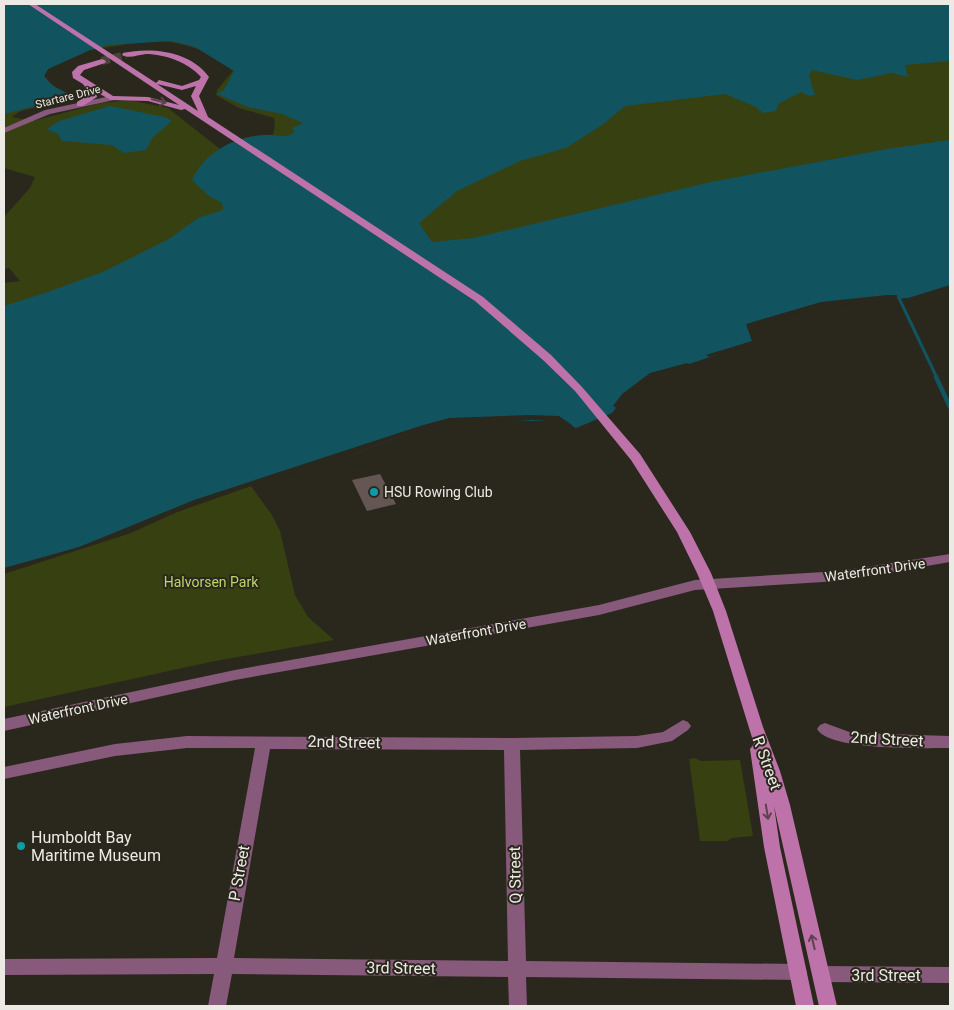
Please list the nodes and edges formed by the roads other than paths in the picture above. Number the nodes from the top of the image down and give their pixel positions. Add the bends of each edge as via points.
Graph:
1 (31, 4) edge
2 (126, 55) tunnel mouth
3 (117, 60) junction
4 (102, 61) tunnel mouth
5 (139, 75) junction
6 (202, 82) junction
7 (87, 84) junction
8 (111, 98) junction
9 (80, 104) junction
10 (208, 120) junction
11 (4, 131) edge
12 (950, 558) edge
13 (4, 725) edge
14 (683, 726) dead end
15 (755, 729) junction
16 (825, 729) dead end
17 (264, 741) junction
18 (950, 742) edge
19 (512, 744) junction
20 (4, 773) edge
21 (224, 966) junction
22 (4, 967) edge
23 (518, 968) junction
24 (798, 972) junction
25 (821, 974) junction
26 (950, 975) edge
27 (217, 1006) edge
28 (518, 1006) edge
29 (805, 1006) edge
30 (828, 1006) edge

1 - 3 main road
2 - 6 main road via 144,51 165,52 202,73 205,77
3 - 5 main road
3 - 8 main road via 138,87
4 - 7 main road via 76,72 76,76
5 - 6 main road via 177,88
5 - 10 main road
6 - 10 main road via 196,100
7 - 8 main road
7 - 9 main road via 94,95
8 - 9 street, Startare Drive
8 -> 10 main road via 164,102
9 - 11 street, Startare Drive via 34,117
10 - 15 main road via 478,300 517,329 576,385 626,443 674,514 704,573 732,645
12 - 13 street, Waterfront Drive via 840,576 695,585 599,610 235,675
14 - 19 street, 2nd Street via 667,737 638,742
15 -> 24 main road, R Street via 772,848
25 -> 15 main road, R Street via 773,775
16 - 18 street, 2nd Street via 852,739
17 - 19 street, 2nd Street
17 - 20 street, 2nd Street via 148,745
17 - 21 street, P Street
19 - 23 street, Q Street
21 - 22 street, 3rd Street
21 - 23 street, 3rd Street
21 - 27 street, P Street
23 - 24 street, 3rd Street
23 - 28 street, Q Street
24 - 29 main road, R Street
25 - 26 street, 3rd Street
25 - 30 main road, R Street

